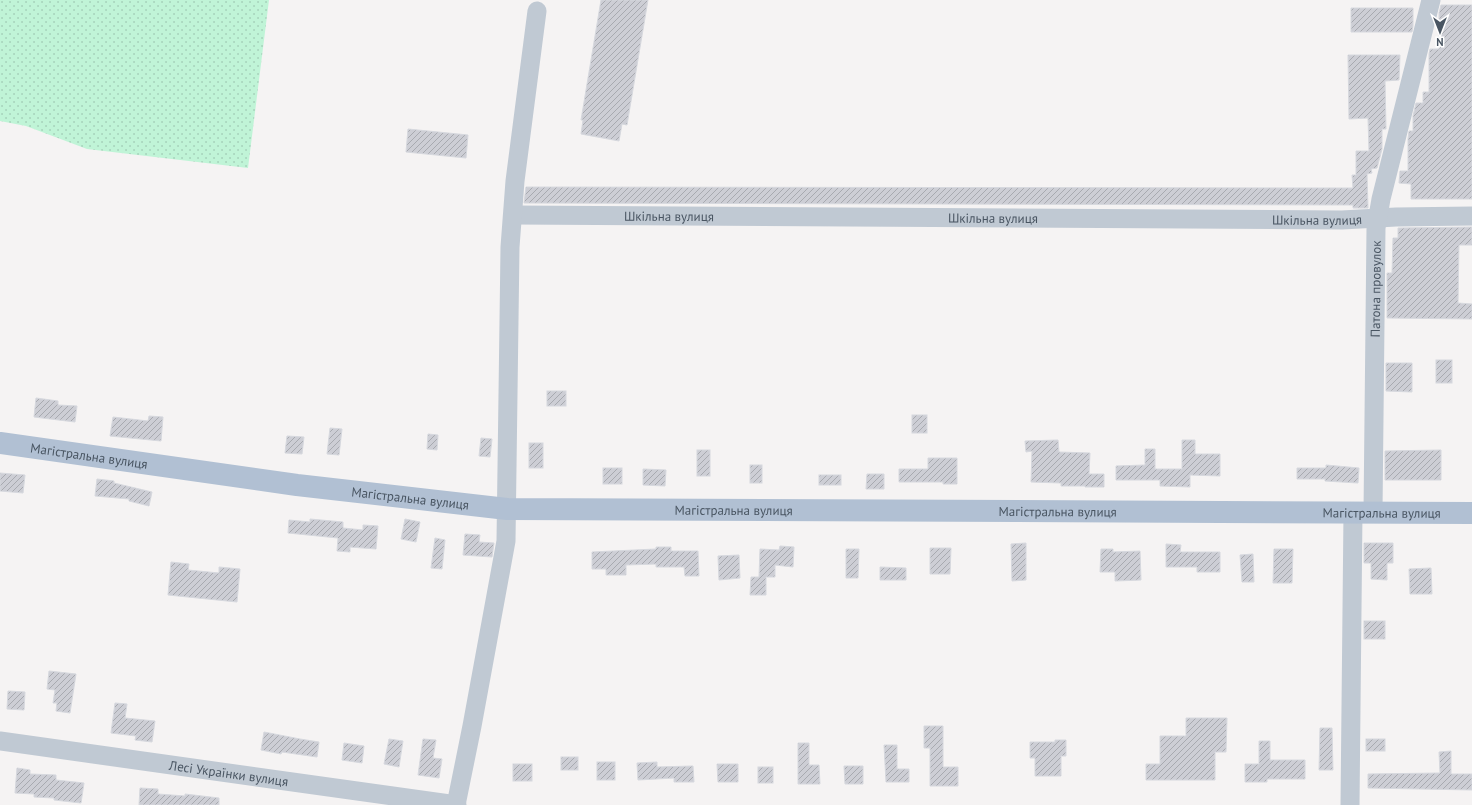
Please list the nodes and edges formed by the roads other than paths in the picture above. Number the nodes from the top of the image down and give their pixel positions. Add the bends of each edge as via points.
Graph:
1 (1431, 0) edge
2 (537, 11) dead end
3 (513, 215) junction
4 (1472, 216) edge
5 (1377, 219) junction
6 (0, 443) edge
7 (507, 509) junction
8 (1363, 512) junction
9 (1472, 513) edge
10 (0, 741) edge
11 (456, 805) edge
12 (1350, 805) edge

1 - 5 street, Патона провулок
2 - 3 street
3 - 5 street, Шкільна вулиця
3 - 7 street via 509,278
4 - 5 street, Шкільна вулиця
5 - 8 street, Патона провулок via 1374,239 1375,329
6 - 7 main road, Магістральна вулиця via 297,485
7 - 8 main road, Магістральна вулиця
7 - 11 street via 506,541
8 - 9 main road, Магістральна вулиця
8 - 12 street, Патона провулок
10 - 11 street, Лесі Українки вулиця

